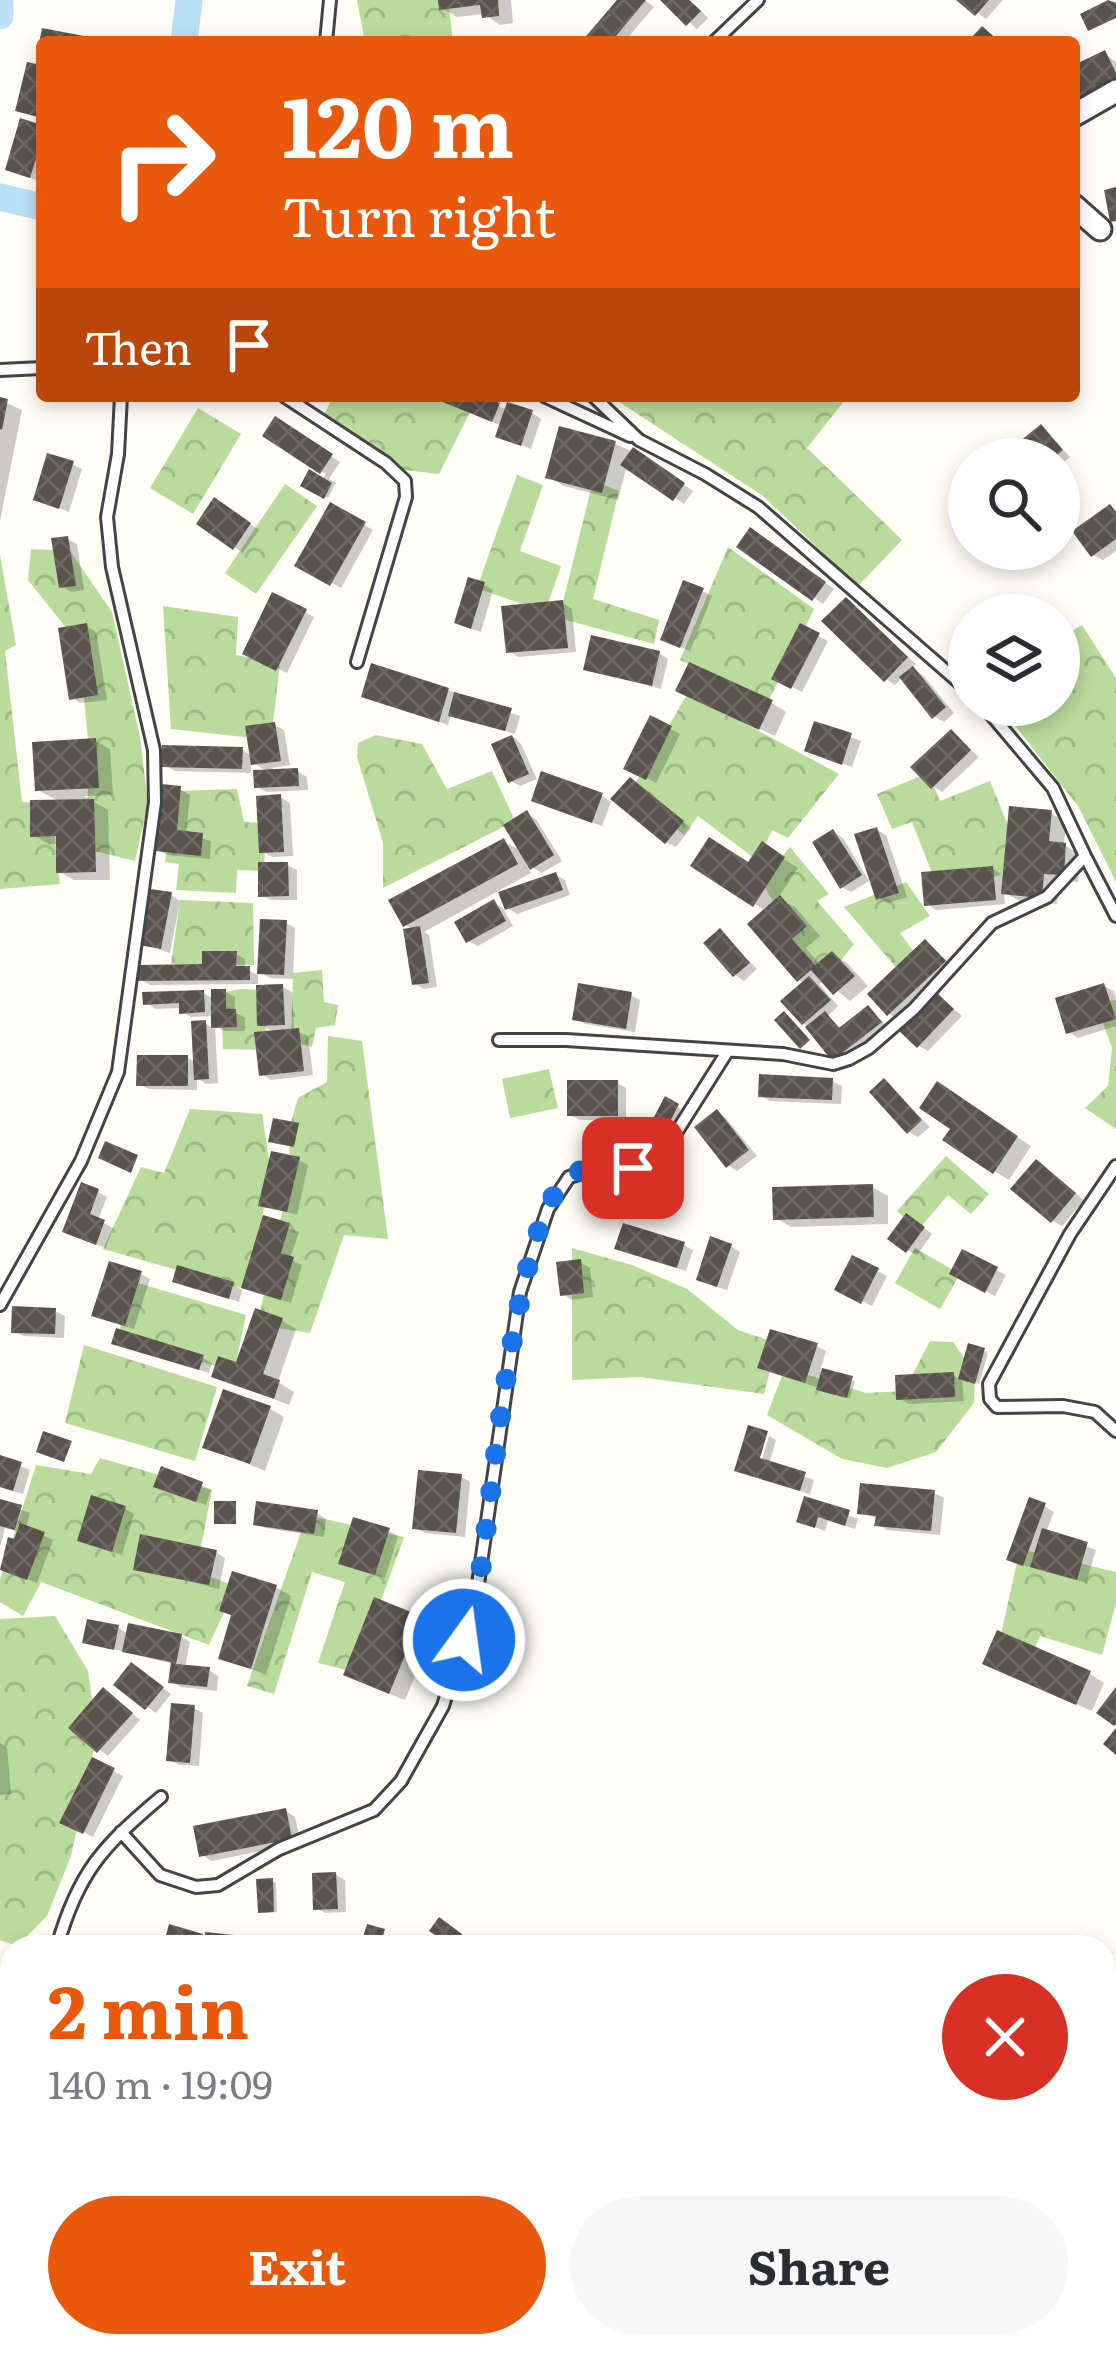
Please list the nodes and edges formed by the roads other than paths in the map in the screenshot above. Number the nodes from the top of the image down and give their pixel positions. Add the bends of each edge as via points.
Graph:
1 (330, 0) edge
2 (758, 0) edge
3 (327, 36) edge
4 (720, 36) edge
5 (1116, 91) edge
6 (1080, 112) edge
7 (1080, 211) edge
8 (1100, 229) dead end
9 (36, 368) edge
10 (0, 370) edge
11 (121, 402) edge
12 (293, 402) edge
13 (557, 402) edge
14 (599, 402) edge
15 (639, 440) junction
16 (357, 662) dead end
17 (948, 673) edge
18 (1001, 726) edge
19 (1085, 856) junction
20 (1116, 916) edge
21 (499, 1040) dead end
22 (728, 1052) junction
23 (1116, 1166) edge
24 (0, 1305) edge
25 (1116, 1431) edge
26 (161, 1797) dead end
27 (121, 1832) junction
28 (61, 1935) edge

1 - 3 lane
2 - 4 lane
5 - 6 street
7 - 8 street
9 - 10 lane
11 - 24 lane via 106,517 154,750 155,802 118,1072 81,1161
12 - 16 lane via 400,473 407,488
13 - 15 lane
14 - 15 lane
15 - 17 lane via 758,507
18 - 19 lane via 1053,788
19 - 20 lane
19 - 22 lane via 1047,897 992,923 914,1009 849,1060
21 - 22 lane
22 - 27 lane via 650,1163 569,1177 548,1209 520,1292 478,1591 442,1706 401,1781 374,1810 279,1849 218,1885 160,1875
23 - 25 lane via 989,1384 997,1407 1095,1412
26 - 27 lane
27 - 28 lane via 80,1880

